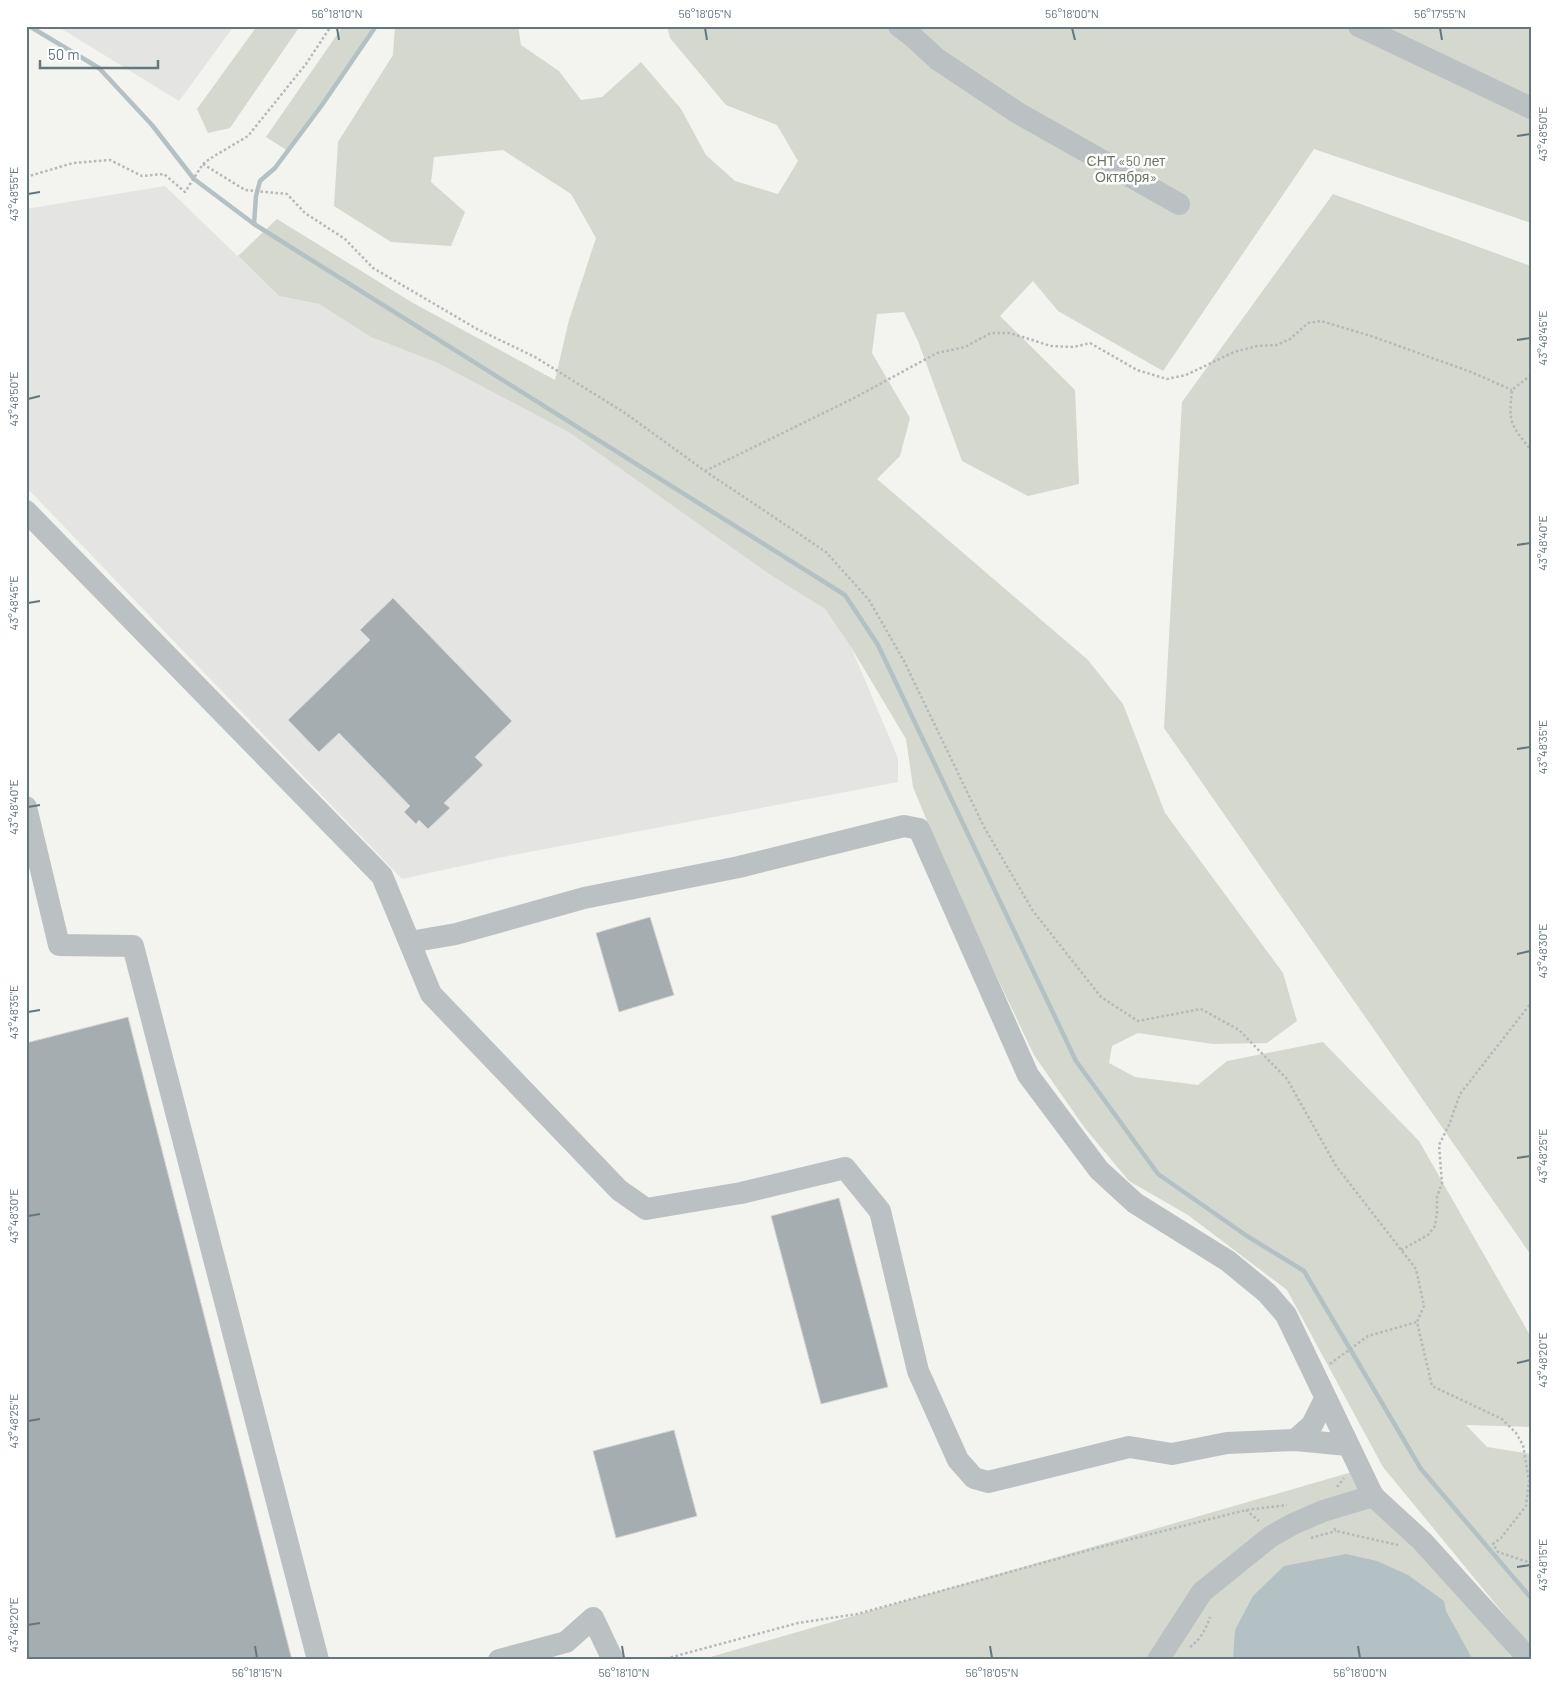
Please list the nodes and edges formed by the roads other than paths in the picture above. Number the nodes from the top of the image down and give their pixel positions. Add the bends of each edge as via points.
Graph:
1 (1360, 26) edge
2 (911, 29) edge
3 (1531, 108) edge
4 (1179, 204) dead end
5 (26, 511) edge
6 (26, 807) edge
7 (410, 942) junction
8 (1325, 1399) junction
9 (1295, 1440) junction
10 (1351, 1451) junction
11 (1373, 1496) junction
12 (318, 1660) edge
13 (499, 1660) edge
14 (613, 1660) edge
15 (1158, 1660) edge
16 (1530, 1660) edge

1 - 3 street
2 - 4 street via 937,59 1018,113
5 - 7 street via 382,876
6 - 12 street via 59,945 133,946
7 - 8 street via 456,934 584,898 739,867 904,826 919,829 1028,1075 1099,1170 1135,1203 1228,1261 1267,1293 1286,1315
7 - 9 street via 432,994 619,1190 646,1209 741,1193 845,1168 880,1211 918,1371 958,1460 974,1478 988,1482 1129,1447 1172,1454 1227,1444
8 - 9 street via 1312,1425
8 - 10 street
9 - 10 street
10 - 11 street
11 - 15 street via 1323,1511 1270,1536 1202,1592
11 - 16 street via 1422,1541
13 - 14 street via 566,1642 593,1618

